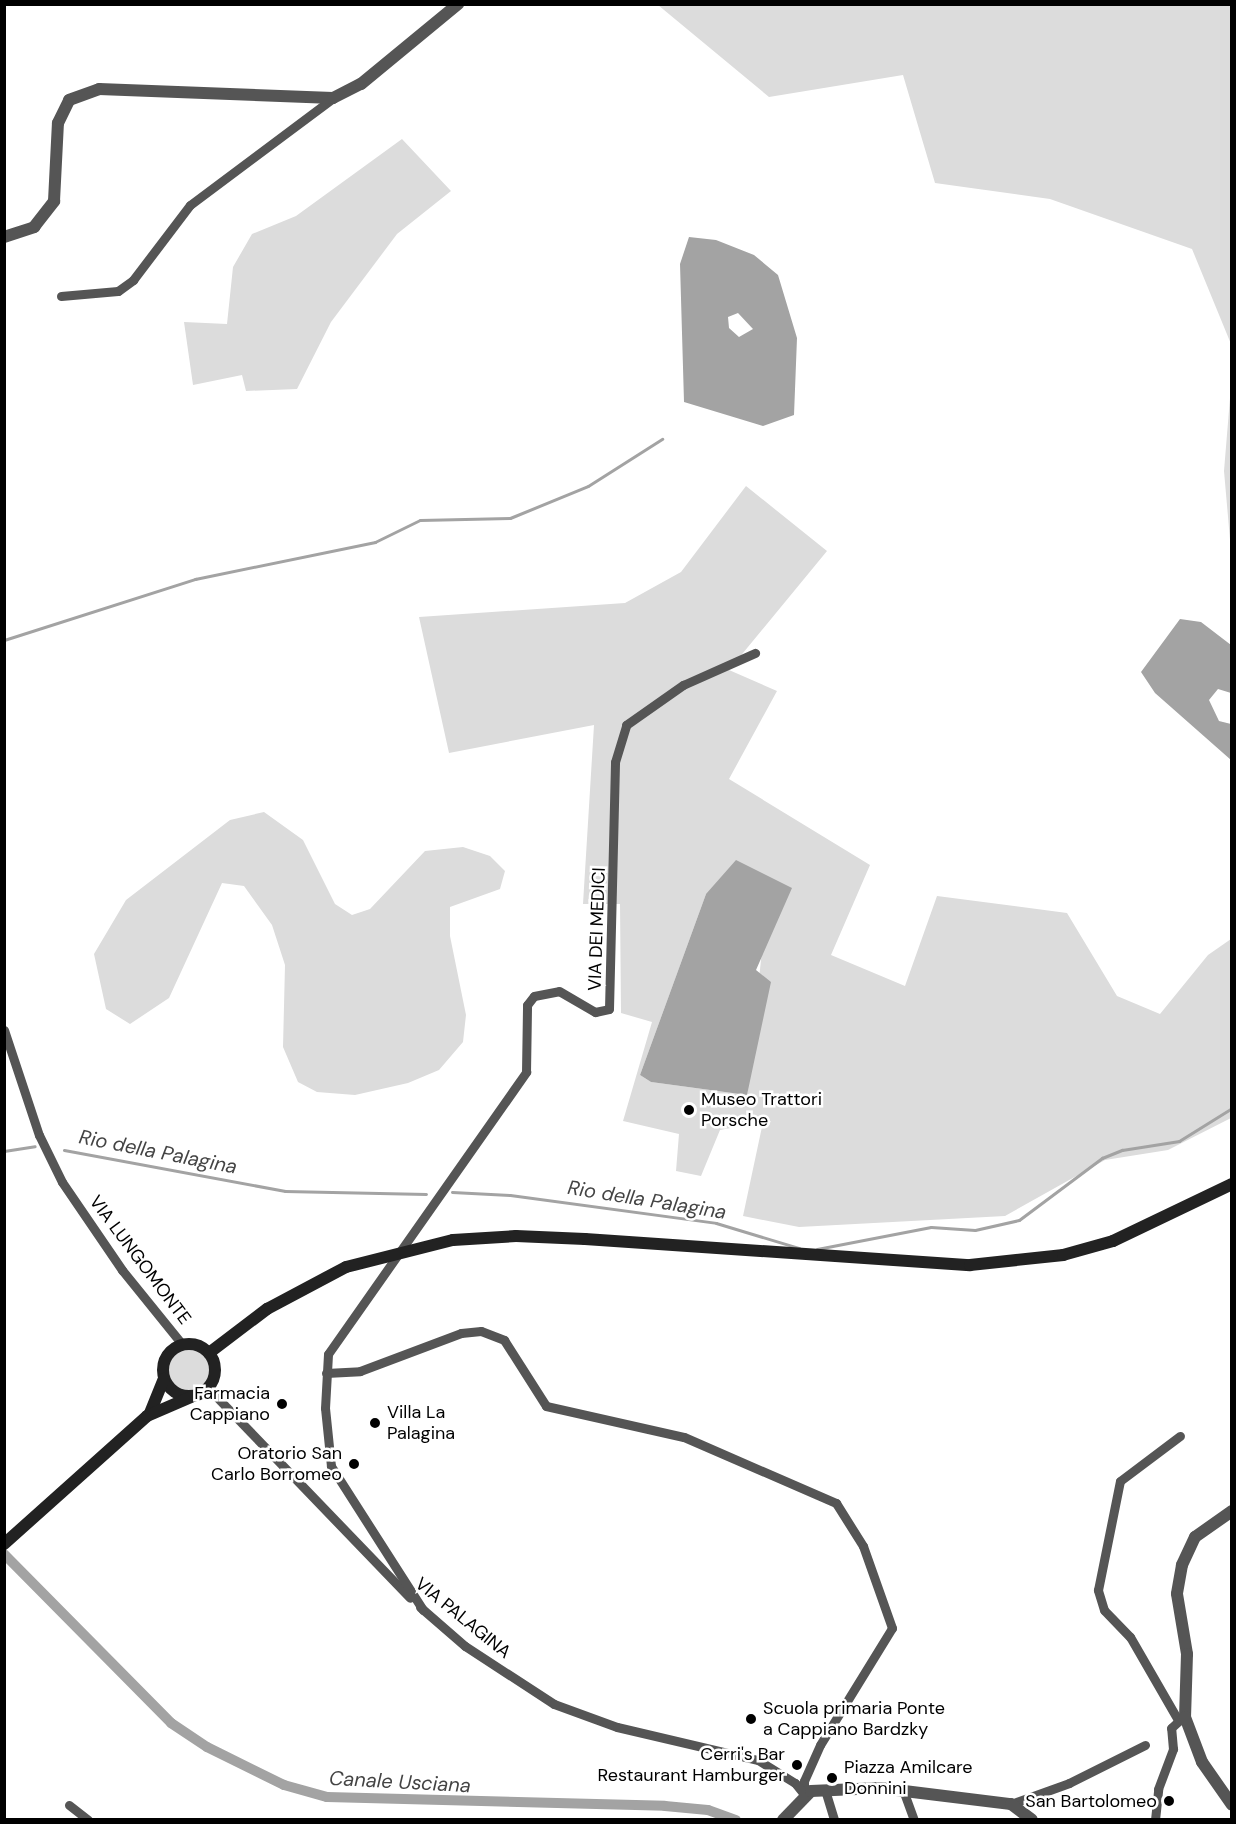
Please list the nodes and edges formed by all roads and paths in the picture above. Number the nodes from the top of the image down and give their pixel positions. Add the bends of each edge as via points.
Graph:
1 (458, 4) edge
2 (333, 98) junction
3 (4, 237) edge
4 (61, 296) dead end
5 (755, 653) dead end
6 (4, 1030) edge
7 (1232, 1184) edge
8 (402, 1251) junction
9 (182, 1344) junction
10 (209, 1353) junction
11 (326, 1373) junction
12 (164, 1379) junction
13 (208, 1388) junction
14 (191, 1396) junction
15 (147, 1416) junction
16 (1180, 1436) dead end
17 (1232, 1511) edge
18 (4, 1544) edge
19 (423, 1610) junction
20 (1178, 1722) junction
21 (1145, 1744) dead end
22 (825, 1790) junction
23 (903, 1790) junction
24 (804, 1794) junction
25 (1011, 1804) junction
26 (69, 1805) dead end
27 (1232, 1805) edge
28 (783, 1818) edge
29 (88, 1820) edge
30 (834, 1820) edge
31 (914, 1820) edge
32 (1032, 1820) edge
33 (1155, 1820) edge

1 - 2 street via 361,84
2 - 3 street via 99,89 85,93 69,100 58,123 59,175 54,201 34,227
2 - 4 street via 190,205 133,280 118,291
5 - 8 street, VIA DEI MEDICI via 683,685 626,725 615,762 609,1009 595,1012 559,991 534,996 527,1005 526,1072
6 - 9 street, VIA LUNGOMONTE via 39,1135 62,1182 122,1270
7 - 8 main road via 1113,1241 1063,1255 1014,1262 970,1265 516,1236 453,1240
8 - 10 main road via 346,1267 267,1309
8 - 11 street, VIA DEI MEDICI via 336,1340
9 - 10 main road via 194,1344
9 - 12 main road via 164,1362
10 - 13 main road via 216,1371
11 - 19 street, VIA DEI MEDICI via 331,1466
11 - 24 street via 360,1371 461,1333 481,1331 504,1340 546,1406 684,1437 836,1503 863,1546 892,1628 820,1745 804,1781
12 - 14 main road via 174,1392
12 - 15 main road
13 - 14 main road
13 - 19 street, VIA PALAGINA via 371,1562
14 - 15 main road
15 - 18 main road
16 - 20 street via 1119,1481 1098,1590 1104,1610 1130,1637
17 - 20 street via 1194,1537 1182,1565 1177,1594 1188,1654
19 - 24 street, VIA PALAGINA via 504,1673 574,1713 758,1760 795,1783
20 - 27 street
20 - 33 street via 1158,1789
21 - 25 street via 1070,1783
22 - 23 street
22 - 24 street
22 - 30 street
23 - 25 street
23 - 31 street
24 - 28 street
25 - 32 street
26 - 29 street

